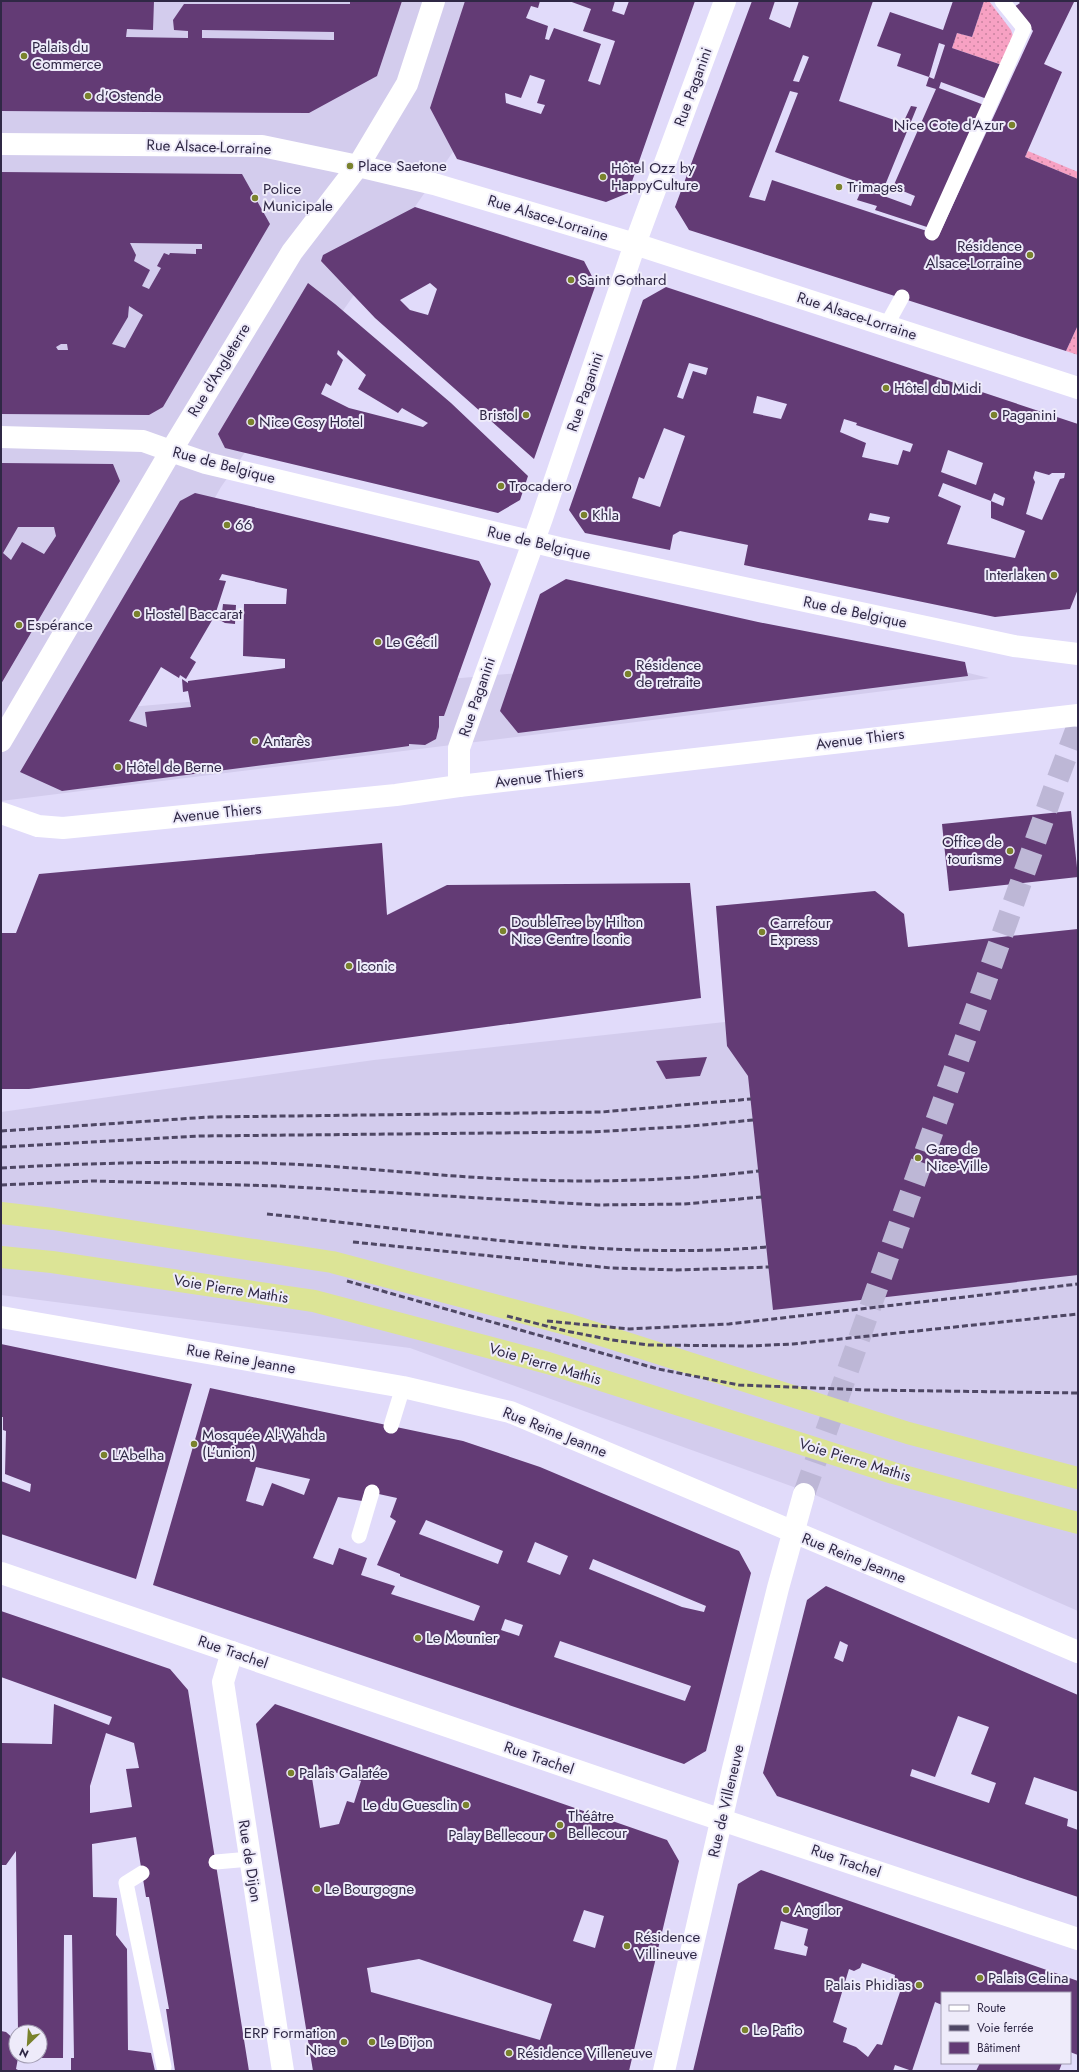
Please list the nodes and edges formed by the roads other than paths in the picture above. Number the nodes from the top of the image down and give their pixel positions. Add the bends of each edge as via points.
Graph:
1 (434, 1) edge
2 (725, 1) edge
3 (1002, 1) edge
4 (1, 144) edge
5 (358, 166) junction
6 (932, 233) dead end
7 (635, 244) junction
8 (902, 297) dead end
9 (886, 326) junction
10 (1078, 388) edge
11 (1, 437) edge
12 (171, 451) junction
13 (533, 541) junction
14 (1078, 654) edge
15 (1078, 715) edge
16 (1, 741) edge
17 (459, 786) junction
18 (1, 813) edge
19 (1, 1213) edge
20 (1, 1257) edge
21 (1, 1317) edge
22 (403, 1387) junction
23 (391, 1426) dead end
24 (1078, 1478) edge
25 (372, 1492) dead end
26 (804, 1494) tunnel mouth
27 (1078, 1523) edge
28 (793, 1533) junction
29 (359, 1536) dead end
30 (1, 1573) edge
31 (232, 1652) junction
32 (1078, 1652) edge
33 (722, 1820) junction
34 (250, 1859) junction
35 (216, 1862) dead end
36 (142, 1872) dead end
37 (1078, 1939) edge
38 (164, 2067) dead end
39 (283, 2071) edge
40 (664, 2071) edge

1 - 5 street, Rue d'Angleterre via 407,84
2 - 7 street, Rue Paganini
3 - 6 lane via 1024,28
4 - 5 street, Rue Alsace-Lorraine via 262,146
5 - 7 street, Rue Alsace-Lorraine via 434,184
5 - 12 street, Rue d'Angleterre via 292,252
7 - 9 street, Rue Alsace-Lorraine
7 - 13 street, Rue Paganini
8 - 9 lane
9 - 10 street, Rue Alsace-Lorraine
11 - 12 street, Rue de Belgique via 143,442
12 - 13 street, Rue de Belgique via 206,463
12 - 16 street, Rue d'Angleterre
13 - 14 street, Rue de Belgique via 1014,646
13 - 17 street, Rue Paganini via 459,748
15 - 17 street, Avenue Thiers
17 - 18 street, Avenue Thiers via 396,795 63,828 38,826
19 - 24 highway via 332,1262 570,1325 908,1433
20 - 27 highway, Voie Pierre Mathis via 52,1262 314,1301 548,1363 894,1473
21 - 22 street, Rue Reine Jeanne
22 - 23 lane
22 - 28 street, Rue Reine Jeanne via 510,1412
25 - 29 lane
26 - 28 street, Rue de Villeneuve
28 - 32 street, Rue Reine Jeanne
28 - 33 street, Rue de Villeneuve
30 - 31 street, Rue Trachel
31 - 33 street, Rue Trachel
31 - 34 street, Rue de Dijon via 223,1682
33 - 37 street, Rue Trachel
33 - 40 street, Rue de Villeneuve
34 - 35 lane
34 - 39 street, Rue de Dijon
36 - 38 lane via 126,1883

